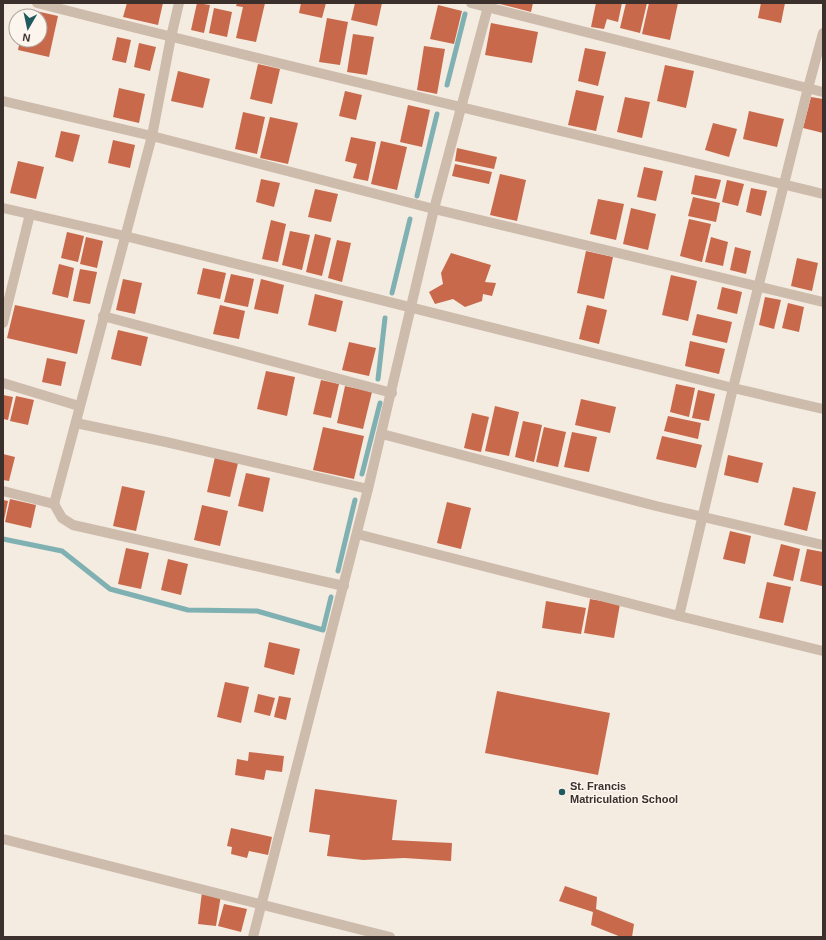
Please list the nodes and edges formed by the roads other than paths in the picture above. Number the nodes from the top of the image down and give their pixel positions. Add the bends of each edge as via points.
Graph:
1 (37, 3) edge
2 (179, 3) edge
3 (471, 3) edge
4 (488, 5) edge
5 (823, 33) edge
6 (171, 37) junction
7 (808, 88) junction
8 (823, 92) edge
9 (3, 100) edge
10 (461, 108) junction
11 (152, 136) junction
12 (784, 184) junction
13 (823, 194) edge
14 (3, 208) edge
15 (434, 209) junction
16 (30, 214) junction
17 (125, 236) junction
18 (759, 286) junction
19 (823, 302) edge
20 (412, 307) junction
21 (103, 316) junction
22 (3, 323) edge
23 (3, 383) edge
24 (733, 388) junction
25 (392, 393) junction
26 (79, 406) junction
27 (823, 409) edge
28 (76, 423) junction
29 (382, 434) junction
30 (368, 489) junction
31 (3, 491) edge
32 (54, 504) junction
33 (702, 517) junction
34 (357, 534) junction
35 (823, 545) edge
36 (344, 586) junction
37 (679, 616) junction
38 (823, 651) edge
39 (3, 839) edge
40 (262, 905) junction
41 (252, 937) edge
42 (390, 937) edge

1 - 6 street
2 - 6 street
3 - 4 street
4 - 7 street
4 - 10 street
5 - 7 street
6 - 10 street
6 - 11 street
7 - 8 street
7 - 12 street
9 - 11 street
10 - 12 street
10 - 15 street
11 - 15 street
11 - 17 street
12 - 13 street
12 - 18 street
14 - 16 street
15 - 18 street
15 - 20 street
16 - 17 street
16 - 22 street
17 - 20 street
17 - 21 street
18 - 19 street
18 - 24 street
20 - 24 street
20 - 25 street
21 - 25 street
21 - 26 street
23 - 26 street
24 - 27 street
24 - 33 street
25 - 29 street
26 - 28 street
28 - 30 street
28 - 32 street
29 - 30 street
29 - 33 street
30 - 34 street
31 - 32 street
32 - 36 street via 62,518 73,525
33 - 35 street
33 - 37 street
34 - 36 street
34 - 37 street
36 - 40 street
37 - 38 street
39 - 40 street
40 - 41 street
40 - 42 street

